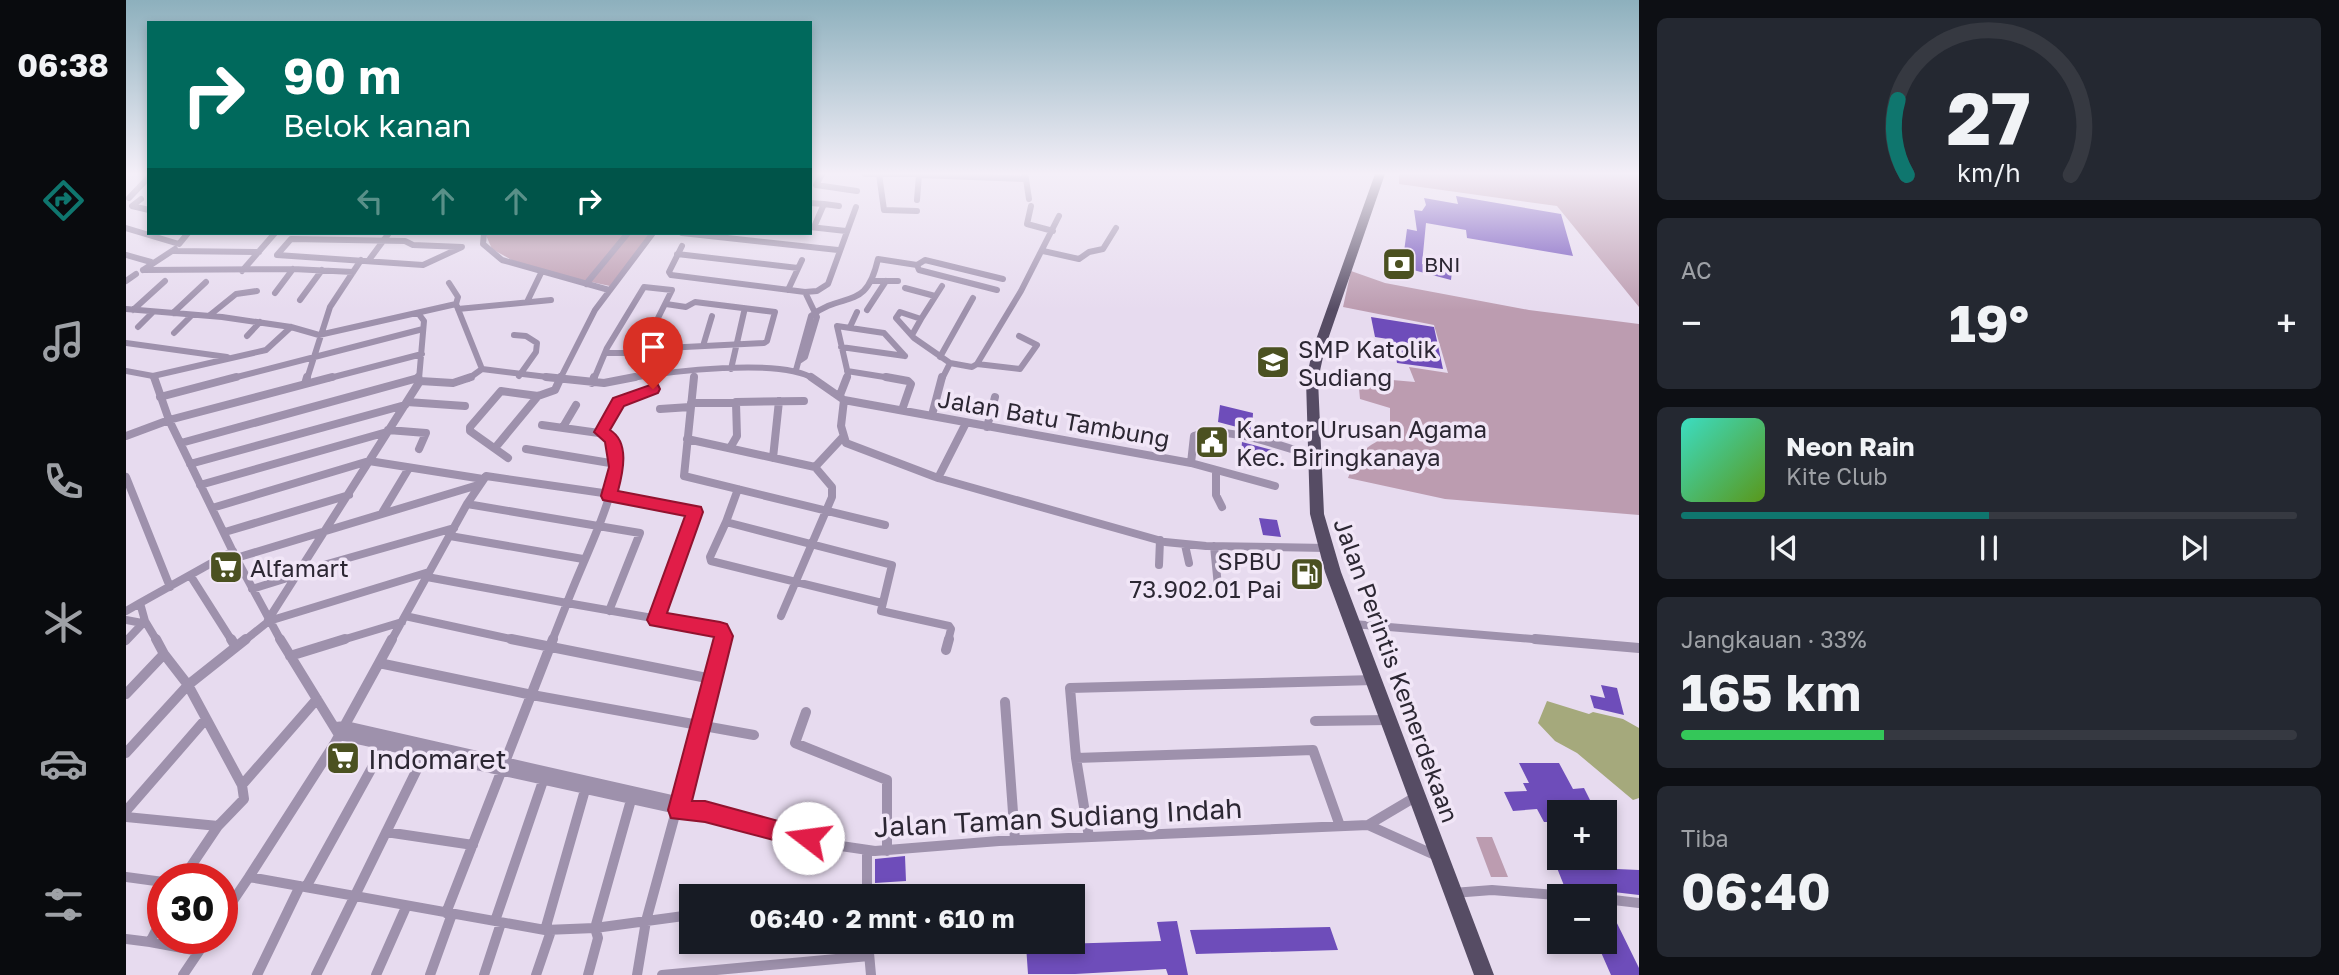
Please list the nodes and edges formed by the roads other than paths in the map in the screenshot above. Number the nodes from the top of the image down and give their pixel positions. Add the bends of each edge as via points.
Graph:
1 (851, 220) edge
2 (1028, 220) edge
3 (1058, 220) edge
4 (1364, 220) edge
5 (812, 227) edge
6 (126, 228) edge
7 (1116, 228) dead end
8 (846, 231) junction
9 (1053, 231) junction
10 (147, 232) edge
11 (160, 235) edge
12 (186, 235) edge
13 (273, 235) edge
14 (387, 235) edge
15 (484, 235) edge
16 (626, 235) edge
17 (652, 235) edge
18 (700, 235) edge
19 (382, 241) junction
20 (179, 244) junction
21 (682, 246) dead end
22 (838, 250) junction
23 (174, 251) junction
24 (1043, 251) junction
25 (259, 252) junction
26 (677, 254) junction
27 (127, 256) edge
28 (365, 260) junction
29 (802, 260) dead end
30 (151, 262) dead end
31 (917, 265) junction
32 (799, 268) junction
33 (293, 269) junction
34 (322, 270) junction
35 (242, 271) junction
36 (353, 272) junction
37 (541, 273) junction
38 (136, 274) dead end
39 (1003, 279) dead end
40 (126, 281) edge
41 (164, 281) dead end
42 (873, 281) junction
43 (886, 281) junction
44 (898, 281) dead end
45 (206, 282) dead end
46 (449, 283) dead end
47 (586, 284) junction
48 (942, 286) dead end
49 (905, 288) dead end
50 (609, 290) junction
51 (788, 290) junction
52 (997, 290) dead end
53 (257, 291) dead end
54 (804, 292) junction
55 (275, 293) dead end
56 (935, 296) junction
57 (973, 298) dead end
58 (300, 300) dead end
59 (551, 300) dead end
60 (527, 302) junction
61 (666, 304) junction
62 (457, 307) junction
63 (129, 310) edge
64 (867, 310) dead end
65 (153, 312) junction
66 (744, 312) dead end
67 (815, 312) junction
68 (857, 312) dead end
69 (173, 313) junction
70 (418, 313) junction
71 (191, 315) junction
72 (209, 315) junction
73 (712, 316) dead end
74 (921, 319) junction
75 (260, 322) junction
76 (138, 327) dead end
77 (291, 327) junction
78 (850, 327) junction
79 (423, 329) junction
80 (174, 333) dead end
81 (319, 335) junction
82 (514, 335) dead end
83 (912, 335) junction
84 (247, 336) dead end
85 (1019, 336) dead end
86 (126, 342) edge
87 (703, 346) junction
88 (734, 346) junction
89 (841, 347) junction
90 (665, 348) dead end
91 (641, 352) junction
92 (204, 353) junction
93 (605, 353) junction
94 (422, 354) junction
95 (655, 354) dead end
96 (312, 357) junction
97 (940, 357) junction
98 (230, 358) junction
99 (950, 363) junction
100 (976, 364) junction
101 (191, 367) junction
102 (482, 369) junction
103 (731, 369) junction
104 (796, 370) junction
105 (848, 371) junction
106 (126, 372) edge
107 (153, 376) junction
108 (519, 376) junction
109 (694, 376) dead end
110 (558, 379) junction
111 (419, 380) junction
112 (592, 383) junction
113 (305, 384) junction
114 (656, 388) dead end
115 (538, 396) junction
116 (160, 397) junction
117 (842, 397) junction
118 (995, 397) dead end
119 (779, 401) junction
120 (804, 401) dead end
121 (736, 402) junction
122 (406, 403) junction
123 (576, 405) dead end
124 (691, 405) junction
125 (466, 406) dead end
126 (660, 409) dead end
127 (902, 410) junction
128 (932, 415) junction
129 (169, 420) junction
130 (966, 423) junction
131 (542, 425) dead end
132 (987, 427) junction
133 (563, 428) junction
134 (387, 431) junction
135 (601, 432) junction
136 (126, 436) edge
137 (842, 438) junction
138 (687, 439) junction
139 (181, 443) junction
140 (495, 448) junction
141 (730, 448) junction
142 (419, 449) dead end
143 (526, 449) dead end
144 (1314, 456) junction
145 (508, 458) dead end
146 (773, 458) junction
147 (369, 461) junction
148 (1191, 463) junction
149 (190, 464) junction
150 (616, 464) junction
151 (815, 467) junction
152 (409, 468) junction
153 (1216, 471) junction
154 (126, 477) edge
155 (938, 478) junction
156 (481, 482) junction
157 (200, 485) junction
158 (1275, 486) dead end
159 (738, 489) junction
160 (349, 495) junction
161 (609, 495) junction
162 (467, 504) junction
163 (1222, 507) dead end
164 (212, 508) junction
165 (827, 510) junction
166 (382, 513) junction
167 (726, 522) junction
168 (597, 525) junction
169 (885, 525) dead end
170 (325, 530) junction
171 (225, 532) junction
172 (452, 532) junction
173 (1160, 540) junction
174 (813, 545) junction
175 (1185, 545) junction
176 (1214, 546) junction
177 (1327, 548) junction
178 (235, 554) junction
179 (583, 559) junction
180 (1189, 563) dead end
181 (1159, 565) dead end
182 (298, 573) junction
183 (190, 575) junction
184 (428, 575) junction
185 (798, 581) junction
186 (1218, 586) dead end
187 (170, 587) junction
188 (252, 589) junction
189 (140, 603) junction
190 (568, 603) junction
191 (882, 603) junction
192 (126, 611) edge
193 (609, 611) junction
194 (781, 616) dead end
195 (403, 619) junction
196 (126, 620) edge
197 (656, 620) junction
198 (269, 621) junction
199 (143, 622) junction
200 (1353, 624) junction
201 (126, 641) edge
202 (236, 647) junction
203 (549, 648) junction
204 (1639, 648) edge
205 (946, 650) dead end
206 (164, 654) junction
207 (290, 656) junction
208 (379, 663) junction
209 (712, 679) junction
210 (1374, 680) junction
211 (188, 685) junction
212 (126, 694) edge
213 (531, 695) junction
214 (317, 699) junction
215 (1005, 702) dead end
216 (806, 712) dead end
217 (205, 720) junction
218 (1388, 720) junction
219 (1315, 721) dead end
220 (699, 727) junction
221 (340, 730) junction
222 (754, 735) dead end
223 (384, 746) junction
224 (126, 753) edge
225 (424, 755) junction
226 (1076, 758) junction
227 (502, 766) junction
228 (543, 781) junction
229 (242, 785) junction
230 (585, 790) junction
231 (1417, 796) junction
232 (631, 800) junction
233 (683, 807) junction
234 (126, 811) edge
235 (126, 817) edge
236 (1368, 825) junction
237 (218, 826) junction
238 (1340, 826) junction
239 (386, 832) junction
240 (1089, 837) junction
241 (1015, 840) junction
242 (473, 845) junction
243 (867, 850) junction
244 (887, 851) junction
245 (1440, 857) junction
246 (193, 863) edge
247 (126, 877) edge
248 (249, 877) junction
249 (147, 880) edge
250 (867, 884) edge
251 (303, 887) junction
252 (238, 893) edge
253 (1453, 893) junction
254 (1547, 894) edge
255 (355, 896) junction
256 (1617, 900) edge
257 (1639, 902) edge
258 (406, 907) junction
259 (449, 913) junction
260 (679, 917) edge
261 (646, 921) junction
262 (498, 922) junction
263 (595, 928) junction
264 (548, 931) junction
265 (126, 939) edge
266 (147, 942) edge
267 (197, 954) edge
268 (869, 956) joint
269 (183, 975) edge
270 (257, 975) edge
271 (316, 975) edge
272 (376, 975) edge
273 (430, 975) edge
274 (484, 975) edge
275 (536, 975) edge
276 (588, 975) edge
277 (637, 975) edge
278 (662, 975) edge
279 (871, 975) edge
280 (1483, 975) edge

1 - 8 street
2 - 9 street via 1027,224
3 - 9 street
4 - 144 highway, Jalan Perintis Kemerdekaan via 1316,359 1312,380
5 - 8 street
6 - 10 street
7 - 24 street via 1103,249 1079,259
8 - 22 street
9 - 24 street
11 - 20 street
12 - 20 street
13 - 25 street
14 - 19 street
15 - 37 street via 483,243 498,258
16 - 47 street
17 - 50 street
18 - 22 street
19 - 28 street
19 - 28 street via 462,247 426,265
19 - 28 street via 291,239 277,254
20 - 23 street
21 - 26 street
22 - 54 street via 828,284
23 - 25 street
23 - 35 street via 143,270
24 - 100 street
25 - 35 street
26 - 32 street
26 - 51 street via 671,275
27 - 30 street
28 - 36 street
29 - 32 street
31 - 39 street via 925,260
31 - 42 street via 878,259
31 - 52 street via 919,270
32 - 51 street
33 - 34 street
33 - 35 street
33 - 55 street
34 - 36 street
34 - 58 street
36 - 81 street via 332,303
37 - 47 street
37 - 60 street
38 - 40 street
41 - 63 street
42 - 43 street
42 - 67 street via 844,302
43 - 44 street
43 - 64 street
45 - 69 street
46 - 62 street via 458,297
47 - 50 street
48 - 56 street
49 - 56 street
50 - 110 street
51 - 54 street
53 - 72 street via 236,294
54 - 67 street
56 - 74 street
57 - 97 street
59 - 60 street
60 - 62 street
61 - 88 street via 686,307 695,302 775,312 766,342
61 - 91 street
61 - 93 street via 673,291 644,287
62 - 70 street
62 - 102 street
63 - 65 street
65 - 69 street
65 - 76 street
66 - 88 street
67 - 104 street via 805,357
68 - 78 street
69 - 71 street
70 - 79 street
70 - 81 street
71 - 72 street
71 - 80 street
72 - 75 street
73 - 87 street
74 - 83 street
74 - 83 street via 903,311 896,317
75 - 77 street
75 - 84 street
77 - 81 street
77 - 98 street via 268,349
78 - 89 street via 836,327
78 - 89 street via 884,333 905,356
79 - 94 street
79 - 96 street
81 - 96 street
82 - 108 street via 537,343
83 - 97 street
85 - 100 street via 1037,345 1020,369
86 - 92 street
87 - 88 street
87 - 90 street
88 - 103 street
89 - 105 street
91 - 93 street
91 - 95 street
92 - 98 street
92 - 101 street
93 - 112 street
94 - 111 street
94 - 113 street
96 - 113 street
96 - 116 street
97 - 99 street
98 - 101 street
99 - 100 street
99 - 128 street
101 - 107 street
102 - 108 street
102 - 111 street via 461,384
103 - 104 street
103 - 112 street via 666,372
104 - 117 street, Jalan Batu Tambung
105 - 117 street
105 - 127 street via 908,381 911,384
106 - 107 street
107 - 116 street
108 - 110 street
109 - 124 street
110 - 112 street
110 - 115 street via 555,390
111 - 122 street
111 - 139 street
113 - 129 street
114 - 135 street via 619,402
115 - 140 street
115 - 140 street via 501,391 470,427
116 - 129 street
117 - 127 street, Jalan Batu Tambung
117 - 137 street
118 - 132 street
119 - 120 street
119 - 121 street
119 - 146 street
121 - 124 street
121 - 141 street via 737,436
122 - 125 street
122 - 134 street
122 - 149 street
123 - 133 street
124 - 126 street
124 - 138 street
127 - 128 street, Jalan Batu Tambung
128 - 130 street, Jalan Batu Tambung
129 - 136 street
129 - 139 street
130 - 132 street, Jalan Batu Tambung
130 - 155 street
131 - 133 street
132 - 148 street, Jalan Batu Tambung
133 - 135 street
134 - 142 street via 426,433
134 - 147 street
134 - 157 street
135 - 150 street via 612,439
137 - 151 street
137 - 155 street via 854,448
138 - 141 street
138 - 159 street via 684,476
139 - 149 street
140 - 145 street
141 - 146 street
143 - 150 street
144 - 148 street, Jalan Batu Tambung via 1203,432 1194,436
144 - 177 highway, Jalan Perintis Kemerdekaan via 1317,514
146 - 151 street
147 - 152 street
147 - 160 street
147 - 164 street
148 - 153 street
149 - 157 street
150 - 161 street
151 - 165 street via 832,487
152 - 156 street
152 - 166 street
153 - 158 street
153 - 163 street via 1216,495
154 - 187 street
155 - 173 street
156 - 161 street via 493,475
156 - 162 street
156 - 166 street
157 - 164 street
159 - 165 street
159 - 167 street
160 - 170 street
160 - 171 street
161 - 168 street
161 - 197 street via 695,512
162 - 168 street
162 - 172 street
164 - 171 street
165 - 169 street
165 - 174 street
166 - 170 street
167 - 174 street
167 - 185 street via 711,561
168 - 179 street
168 - 193 street via 641,534
170 - 178 street
170 - 182 street
171 - 178 street
172 - 179 street
172 - 182 street
172 - 184 street
173 - 175 street
173 - 181 street
174 - 185 street
174 - 191 street via 892,565
175 - 176 street
175 - 180 street
176 - 177 street
176 - 186 street
177 - 200 highway, Jalan Perintis Kemerdekaan
178 - 183 street
178 - 188 street
179 - 190 street
182 - 188 street
182 - 198 street
183 - 187 street
183 - 202 street
184 - 190 street
184 - 195 street
184 - 198 street
185 - 191 street
185 - 194 street
187 - 189 street
188 - 198 street
189 - 192 street
189 - 199 street
190 - 193 street
190 - 203 street
191 - 205 street via 882,612 949,626
193 - 197 street
195 - 203 street
195 - 207 street
195 - 208 street
196 - 199 street
197 - 209 street via 722,631
198 - 202 street
198 - 207 street
199 - 201 street
199 - 206 street
200 - 204 street
200 - 210 highway, Jalan Perintis Kemerdekaan
202 - 211 street
203 - 209 street
203 - 213 street
206 - 211 street
206 - 212 street
207 - 214 street
208 - 213 street
208 - 221 street
209 - 220 street
210 - 218 highway, Jalan Perintis Kemerdekaan
210 - 226 street via 1072,687
211 - 217 street
211 - 224 street
213 - 220 street
213 - 227 street
214 - 221 street
214 - 229 street
215 - 241 street
216 - 244 street via 795,744 888,782
217 - 229 street
217 - 234 street
218 - 219 street
218 - 231 highway, Jalan Perintis Kemerdekaan
220 - 222 street
220 - 233 street
221 - 223 street
221 - 227 street, Jalan Taman Sudiang Indah
221 - 248 street
223 - 225 street
223 - 251 street
225 - 227 street
225 - 239 street
226 - 238 street via 1312,750
226 - 240 street
227 - 228 street
227 - 233 street, Jalan Taman Sudiang Indah
227 - 242 street
228 - 230 street
228 - 262 street
229 - 237 street via 243,801
230 - 232 street
230 - 264 street
231 - 236 street, Jalan Taman Sudiang Indah
231 - 245 highway, Jalan Perintis Kemerdekaan
232 - 233 street
232 - 263 street
233 - 243 street, Jalan Taman Sudiang Indah
233 - 261 street
235 - 237 street
236 - 238 street, Jalan Taman Sudiang Indah
236 - 245 street
237 - 246 street
238 - 240 street, Jalan Taman Sudiang Indah
239 - 242 street
239 - 255 street
240 - 241 street, Jalan Taman Sudiang Indah
241 - 244 street, Jalan Taman Sudiang Indah
242 - 259 street
243 - 244 street, Jalan Taman Sudiang Indah
243 - 250 street
245 - 253 highway, Jalan Perintis Kemerdekaan
247 - 249 street
248 - 251 street
248 - 252 street
251 - 255 street
251 - 270 street
253 - 254 street via 1492,890
253 - 280 highway, Jalan Perintis Kemerdekaan
255 - 258 street
255 - 271 street
256 - 257 street
258 - 259 street
258 - 272 street
259 - 262 street
259 - 273 street
260 - 261 street
261 - 263 street
261 - 277 street
262 - 264 street
262 - 274 street
263 - 264 street
263 - 276 street via 598,938
264 - 275 street
265 - 266 street
267 - 269 street
268 - 278 street
268 - 279 street

